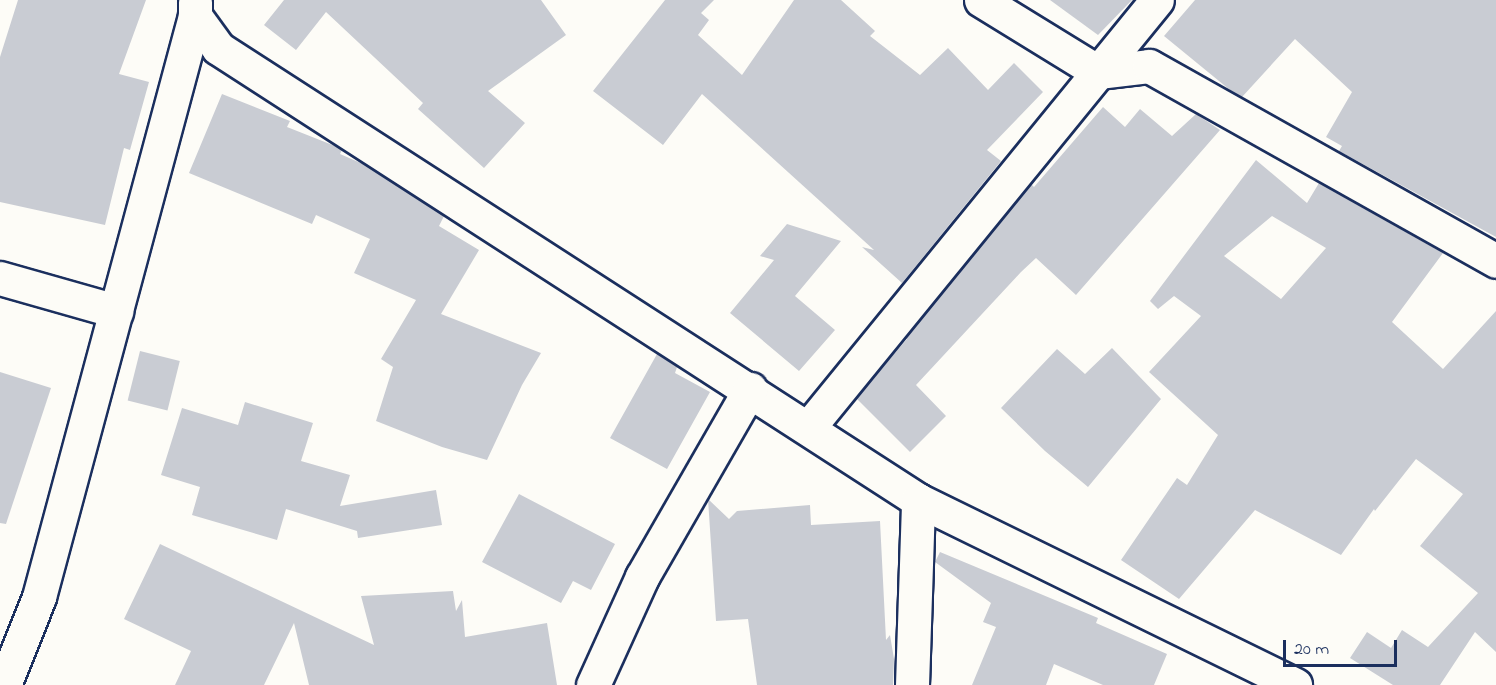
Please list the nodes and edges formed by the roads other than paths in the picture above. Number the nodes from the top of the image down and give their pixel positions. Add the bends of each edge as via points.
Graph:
1 (981, 0) edge
2 (1157, 0) edge
3 (195, 8) edge
4 (1098, 72) junction
5 (1496, 261) edge
6 (0, 278) edge
7 (116, 311) junction
8 (750, 389) junction
9 (808, 428) junction
10 (918, 500) junction
11 (4, 685) edge
12 (592, 685) edge
13 (912, 685) edge
14 (1295, 685) edge

1 - 4 street
2 - 4 street
3 - 7 street
3 - 8 street via 218,48
4 - 5 street via 1149,66
4 - 9 street
6 - 7 street
7 - 11 street via 39,597
8 - 9 street
8 - 12 street via 642,577
9 - 10 street
10 - 13 street
10 - 14 street

